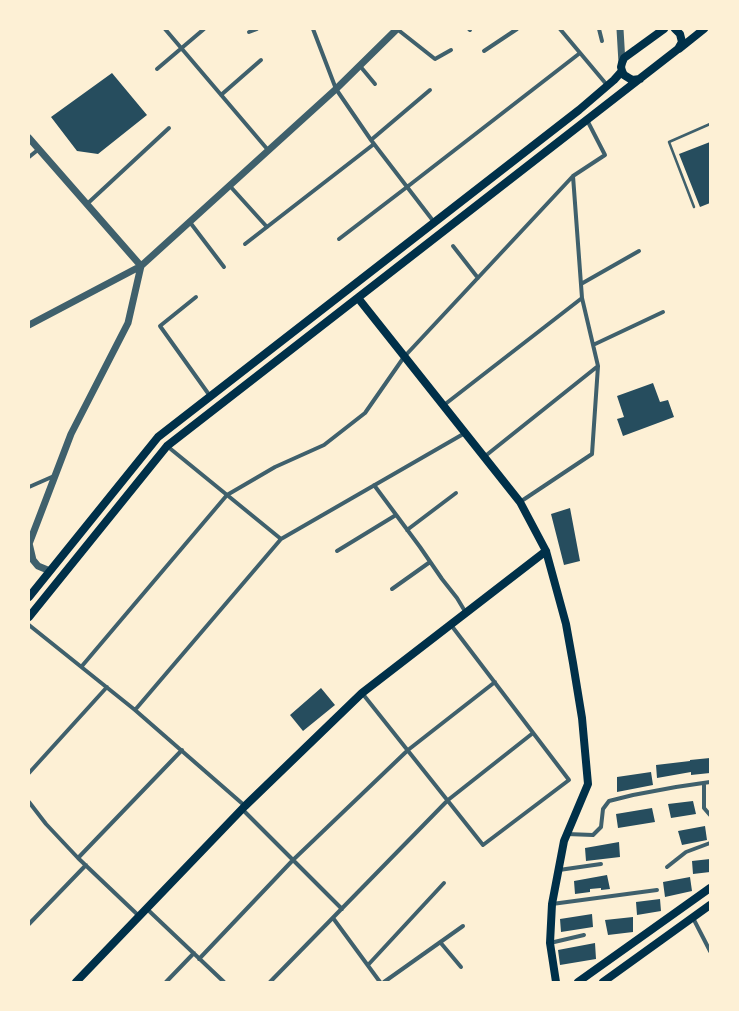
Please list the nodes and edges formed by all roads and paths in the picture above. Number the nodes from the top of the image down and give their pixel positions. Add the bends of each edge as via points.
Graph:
1 (165, 29) edge
2 (204, 29) edge
3 (256, 29) edge
4 (313, 29) edge
5 (397, 29) edge
6 (517, 29) edge
7 (560, 29) edge
8 (599, 29) edge
9 (620, 29) edge
10 (664, 29) edge
11 (675, 29) edge
12 (704, 29) edge
13 (249, 32) dead end
14 (602, 41) dead end
15 (182, 49) junction
16 (678, 49) junction
17 (451, 50) dead end
18 (484, 51) dead end
19 (580, 53) junction
20 (261, 60) dead end
21 (622, 62) junction
22 (360, 66) junction
23 (157, 69) dead end
24 (622, 71) junction
25 (640, 78) junction
26 (375, 84) dead end
27 (607, 85) junction
28 (336, 89) junction
29 (430, 90) dead end
30 (221, 95) junction
31 (587, 120) junction
32 (710, 124) edge
33 (169, 128) dead end
34 (29, 138) edge
35 (371, 140) junction
36 (374, 144) junction
37 (39, 149) junction
38 (268, 150) junction
39 (29, 157) edge
40 (573, 176) junction
41 (229, 185) junction
42 (407, 187) junction
43 (87, 204) junction
44 (694, 207) dead end
45 (189, 222) junction
46 (434, 222) junction
47 (267, 227) junction
48 (339, 239) dead end
49 (245, 244) dead end
50 (453, 246) dead end
51 (639, 251) dead end
52 (142, 266) junction
53 (224, 267) dead end
54 (478, 278) junction
55 (581, 284) junction
56 (196, 297) dead end
57 (358, 298) junction
58 (582, 298) junction
59 (663, 312) dead end
60 (29, 325) edge
61 (593, 345) junction
62 (404, 357) junction
63 (598, 366) junction
64 (211, 396) junction
65 (443, 406) junction
66 (465, 433) junction
67 (167, 446) junction
68 (484, 457) junction
69 (55, 476) junction
70 (374, 485) junction
71 (29, 487) edge
72 (456, 493) dead end
73 (227, 495) junction
74 (520, 502) junction
75 (396, 515) junction
76 (407, 530) junction
77 (281, 539) junction
78 (29, 544) edge
79 (337, 551) dead end
80 (546, 552) junction
81 (430, 562) junction
82 (50, 571) junction
83 (392, 589) dead end
84 (29, 597) edge
85 (466, 613) junction
86 (29, 617) edge
87 (29, 625) edge
88 (451, 625) junction
89 (82, 666) junction
90 (494, 682) junction
91 (107, 687) junction
92 (362, 693) junction
93 (135, 710) junction
94 (533, 733) junction
95 (182, 750) junction
96 (408, 750) junction
97 (29, 773) edge
98 (710, 782) edge
99 (704, 783) junction
100 (448, 800) junction
101 (29, 802) edge
102 (244, 807) junction
103 (710, 815) edge
104 (567, 834) junction
105 (710, 843) edge
106 (78, 858) junction
107 (293, 860) junction
108 (601, 864) dead end
109 (86, 865) junction
110 (667, 868) dead end
111 (559, 870) junction
112 (444, 883) dead end
113 (710, 888) edge
114 (657, 890) dead end
115 (552, 904) junction
116 (710, 906) edge
117 (146, 908) junction
118 (342, 908) junction
119 (139, 916) junction
120 (333, 918) junction
121 (693, 918) junction
122 (29, 924) edge
123 (463, 926) dead end
124 (584, 935) dead end
125 (440, 942) junction
126 (550, 943) junction
127 (710, 951) edge
128 (194, 953) junction
129 (199, 958) junction
130 (368, 965) junction
131 (461, 967) dead end
132 (76, 982) edge
133 (166, 982) edge
134 (224, 982) edge
135 (270, 982) edge
136 (380, 982) edge
137 (384, 982) edge
138 (556, 982) edge
139 (578, 982) edge
140 (603, 982) edge

1 - 15 street
2 - 15 street
3 - 13 street
4 - 28 street
5 - 17 street via 435,60
5 - 22 street
6 - 18 street
7 - 19 street
8 - 14 street
9 - 21 street
10 - 21 main road
11 - 16 main road via 680,34 682,42
12 - 16 main road
15 - 23 street
15 - 30 street
16 - 25 main road
19 - 27 street
19 - 42 street
20 - 30 street
21 - 24 main road
22 - 26 street
22 - 28 street
24 - 25 main road via 632,80
24 - 27 main road
25 - 31 main road
27 - 46 main road via 579,110
28 - 35 street
28 - 38 street
29 - 35 street
30 - 38 street
31 - 40 street via 605,155
31 - 57 main road
32 - 44 lane via 669,142
33 - 43 street
34 - 37 street
35 - 36 street
36 - 42 street
36 - 47 street
37 - 39 street
37 - 43 street
38 - 41 street
40 - 54 street
40 - 55 street
41 - 45 street
41 - 47 street
42 - 46 street
42 - 48 street
43 - 52 street
45 - 52 street
45 - 53 street
46 - 64 main road
47 - 49 street
50 - 54 street
51 - 55 street
52 - 60 street
52 - 69 street via 128,323 71,434
54 - 62 street
55 - 58 street
56 - 64 street via 160,326
57 - 62 main road
57 - 67 main road
58 - 61 street
58 - 65 street
59 - 61 street
61 - 63 street
62 - 65 main road
62 - 73 street via 365,413 324,445 275,467
63 - 68 street
63 - 74 street via 592,454
64 - 82 main road via 158,437
65 - 66 main road
66 - 68 main road
66 - 70 street
67 - 73 street
67 - 86 main road
68 - 74 main road
69 - 71 street
69 - 78 street
70 - 75 street
70 - 77 street
72 - 76 street
73 - 77 street
73 - 89 street
74 - 80 main road
75 - 76 street
75 - 79 street
76 - 81 street
77 - 93 street
78 - 82 street via 33,560 38,566
80 - 85 main road
80 - 104 main road via 574,663 588,784
81 - 83 street
81 - 85 street via 458,598
82 - 84 main road
85 - 88 main road
87 - 89 street
88 - 90 street
88 - 92 main road
89 - 91 street
90 - 94 street
90 - 96 street
91 - 93 street
91 - 97 street
92 - 96 street
92 - 102 main road
93 - 95 street
94 - 100 street
94 - 100 street via 569,780 483,845
95 - 102 street
95 - 106 street
96 - 100 street
96 - 107 street
98 - 99 street
99 - 103 street via 704,808
99 - 104 street via 609,801 603,809 601,827 593,836
100 - 118 street
101 - 106 street
102 - 107 street
102 - 117 main road
104 - 111 main road
105 - 110 street via 686,852
106 - 109 street
107 - 118 street
107 - 129 street
108 - 111 street
109 - 119 street
109 - 122 street
111 - 115 main road
112 - 130 street
113 - 139 main road
114 - 115 street
115 - 126 main road
116 - 121 main road
117 - 119 main road
117 - 128 street
118 - 120 street
119 - 132 main road
120 - 130 street
120 - 135 street
121 - 127 street
121 - 140 main road
123 - 125 street
124 - 126 street
125 - 131 street
125 - 137 street
126 - 138 main road
128 - 129 street
128 - 133 street
129 - 134 street
130 - 136 street

